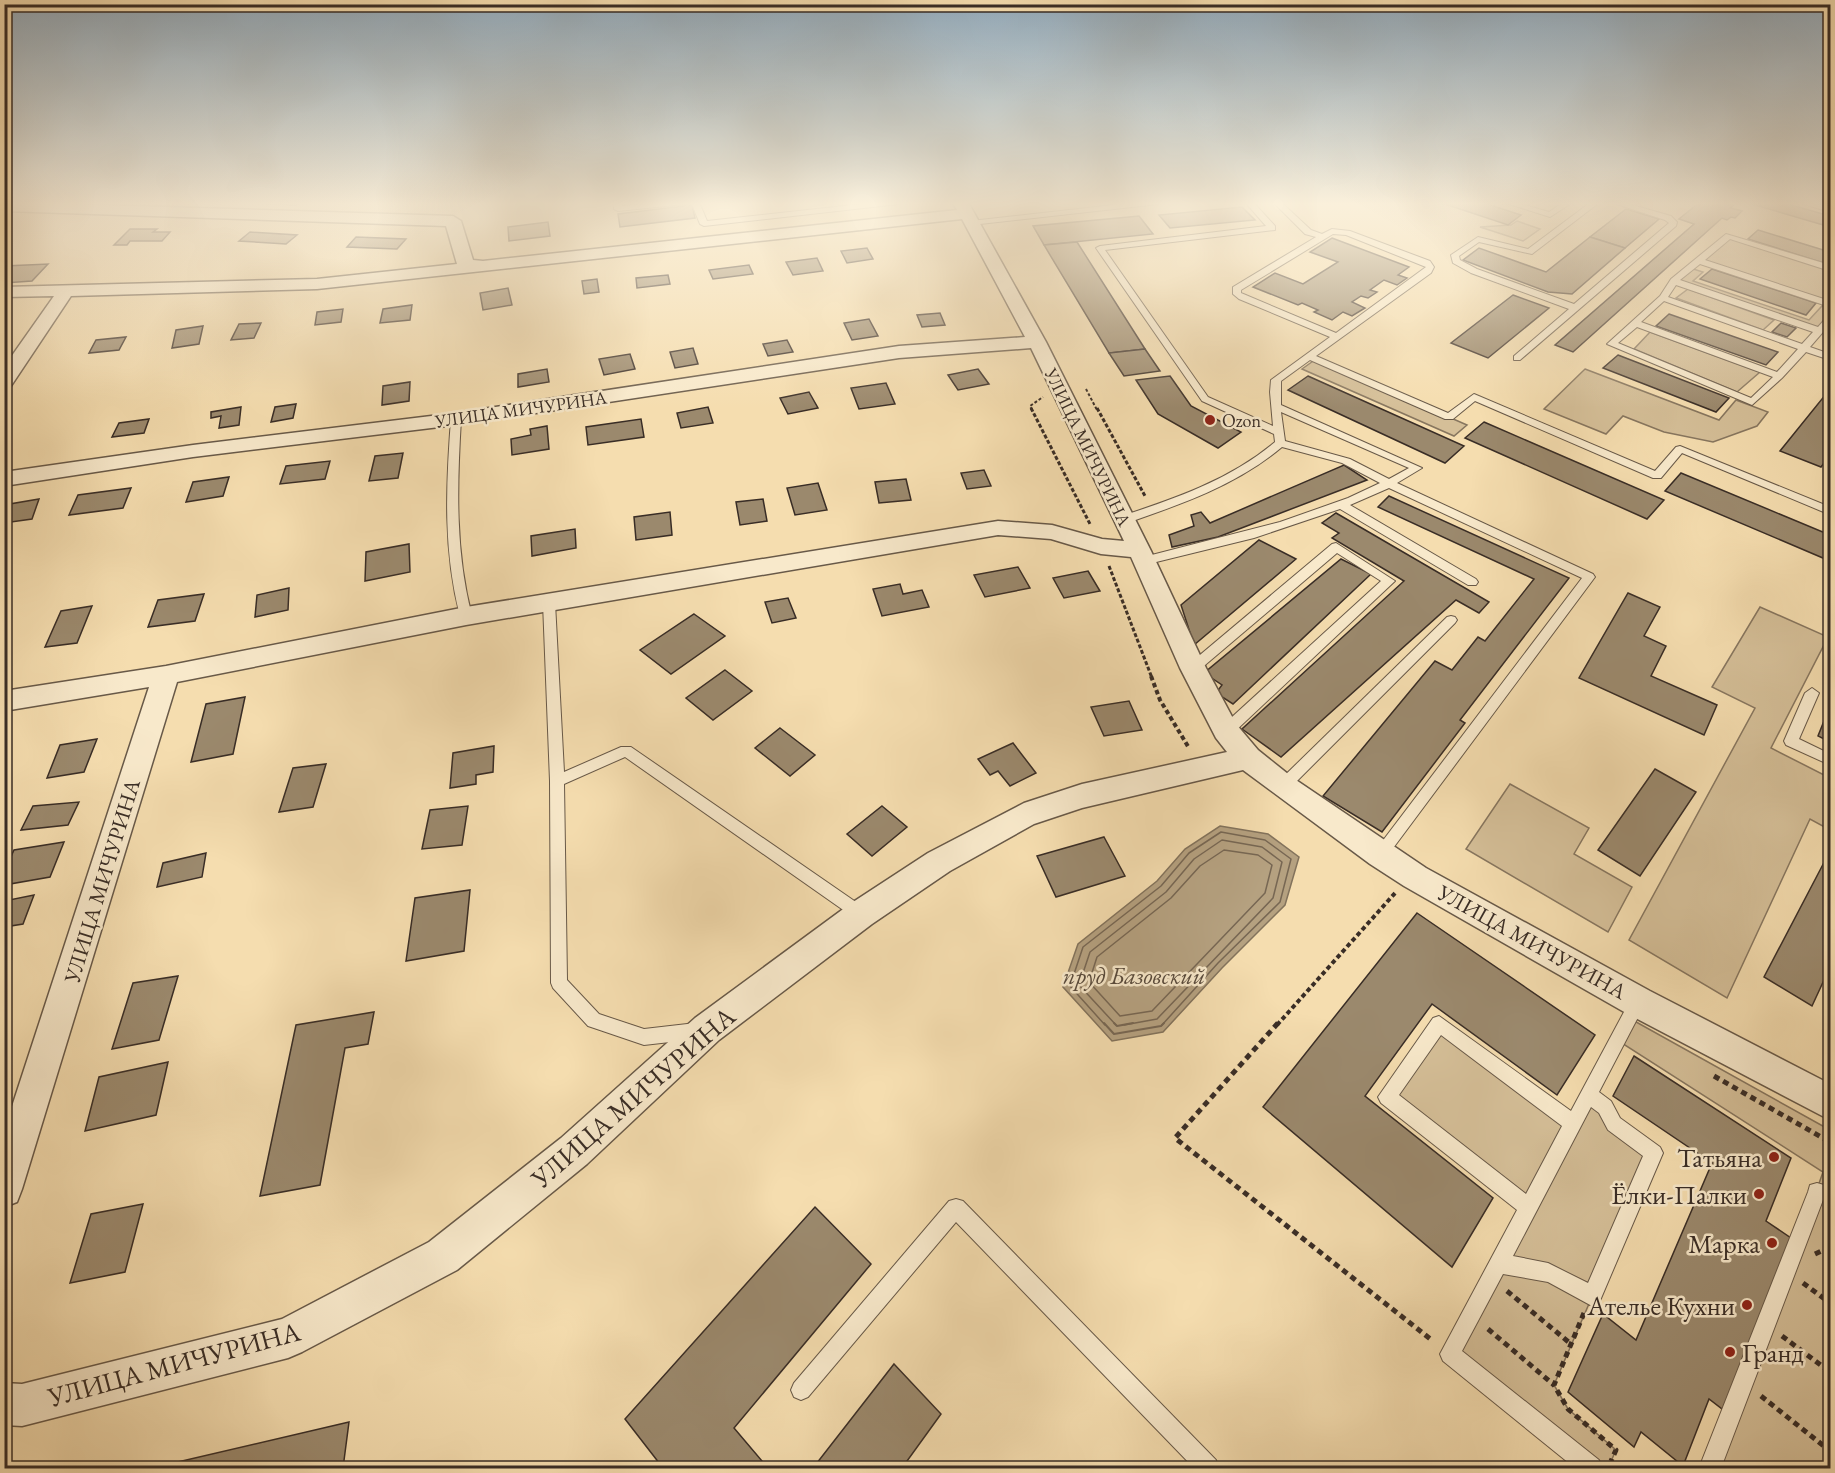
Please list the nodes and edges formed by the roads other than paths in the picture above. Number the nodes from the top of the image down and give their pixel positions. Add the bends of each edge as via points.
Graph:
1 (439, 271) edge
2 (998, 271) edge
3 (1116, 271) edge
4 (1264, 271) edge
5 (1428, 271) edge
6 (1474, 271) edge
7 (1619, 271) edge
8 (1687, 271) edge
9 (1729, 271) edge
10 (1674, 281) junction
11 (66, 291) junction
12 (4, 292) edge
13 (1663, 298) junction
14 (1830, 304) edge
15 (1576, 308) junction
16 (1830, 319) edge
17 (1635, 323) junction
18 (1819, 331) junction
19 (1336, 336) junction
20 (1037, 342) junction
21 (1804, 347) junction
22 (1309, 356) junction
23 (1830, 357) edge
24 (1517, 358) dead end
25 (1779, 376) junction
26 (4, 382) edge
27 (1278, 407) junction
28 (456, 419) junction
29 (1280, 438) junction
30 (4, 479) edge
31 (1390, 484) junction
32 (1341, 505) junction
33 (1830, 510) edge
34 (1123, 520) junction
35 (1142, 556) junction
36 (1472, 582) dead end
37 (549, 603) junction
38 (466, 616) junction
39 (1451, 620) dead end
40 (1193, 668) junction
41 (166, 675) junction
42 (1812, 693) dead end
43 (4, 701) edge
44 (1226, 731) junction
45 (1248, 758) junction
46 (1830, 760) edge
47 (557, 781) junction
48 (1283, 786) junction
49 (1380, 855) junction
50 (861, 914) junction
51 (1638, 1002) junction
52 (707, 1029) junction
53 (1589, 1095) junction
54 (1830, 1103) edge
55 (1574, 1124) junction
56 (4, 1189) edge
57 (1817, 1192) dead end
58 (1529, 1208) junction
59 (1495, 1271) junction
60 (801, 1390) dead end
61 (4, 1404) edge
62 (1208, 1468) edge
63 (1591, 1468) edge
64 (1710, 1468) edge

1 - 11 street via 317,284
2 - 20 street, УЛИЦА МИЧУРИНА
3 - 29 lane via 1205,399
4 - 19 lane via 1236,292
5 - 19 lane
6 - 15 lane
7 - 15 lane
8 - 10 lane
9 - 14 lane
10 - 13 lane
10 - 18 lane
11 - 12 street
11 - 26 street
13 - 17 lane
13 - 21 lane
15 - 24 lane
16 - 18 lane
17 - 25 lane
17 - 25 lane via 1612,344 1752,402
18 - 21 lane
19 - 22 lane
20 - 28 street, УЛИЦА МИЧУРИНА via 899,352
20 - 34 street, УЛИЦА МИЧУРИНА
21 - 23 lane
21 - 25 lane
22 - 27 lane via 1276,380
22 - 33 lane via 1449,417 1474,397 1657,476 1680,449
27 - 29 lane
27 - 31 lane via 1417,468
28 - 30 street, УЛИЦА МИЧУРИНА
28 - 38 lane via 450,511 458,590
29 - 31 lane via 1346,461
29 - 34 lane via 1264,459 1171,504
31 - 32 lane
31 - 49 lane via 1589,577
32 - 35 lane via 1239,540
32 - 36 lane
34 - 35 street, УЛИЦА МИЧУРИНА
35 - 37 street, УЛИЦА МИЧУРИНА via 1052,532 998,528
35 - 40 street, УЛИЦА МИЧУРИНА
37 - 38 street, УЛИЦА МИЧУРИНА
37 - 47 lane
38 - 41 street, УЛИЦА МИЧУРИНА
39 - 48 lane
40 - 44 street, УЛИЦА МИЧУРИНА
40 - 44 lane via 1336,547 1389,581
41 - 43 street, УЛИЦА МИЧУРИНА
41 - 56 street, УЛИЦА МИЧУРИНА
42 - 46 lane via 1791,741
44 - 45 street, УЛИЦА МИЧУРИНА
45 - 48 street, УЛИЦА МИЧУРИНА
45 - 50 street, УЛИЦА МИЧУРИНА via 1082,796 1024,815 939,862
47 - 50 lane via 626,751
47 - 52 lane via 559,983 594,1020 644,1037
48 - 49 street, УЛИЦА МИЧУРИНА
49 - 51 street, УЛИЦА МИЧУРИНА
50 - 52 street, УЛИЦА МИЧУРИНА
51 - 53 lane
51 - 54 street, УЛИЦА МИЧУРИНА
52 - 61 street, УЛИЦА МИЧУРИНА via 574,1151 443,1256 288,1338 22,1405
53 - 55 lane
53 - 59 lane via 1605,1107 1614,1124 1654,1153 1592,1296 1553,1273 1527,1266
55 - 58 lane
55 - 58 lane via 1438,1024 1387,1096
57 - 64 lane
58 - 59 lane
59 - 63 lane via 1450,1354
60 - 62 lane via 956,1208

